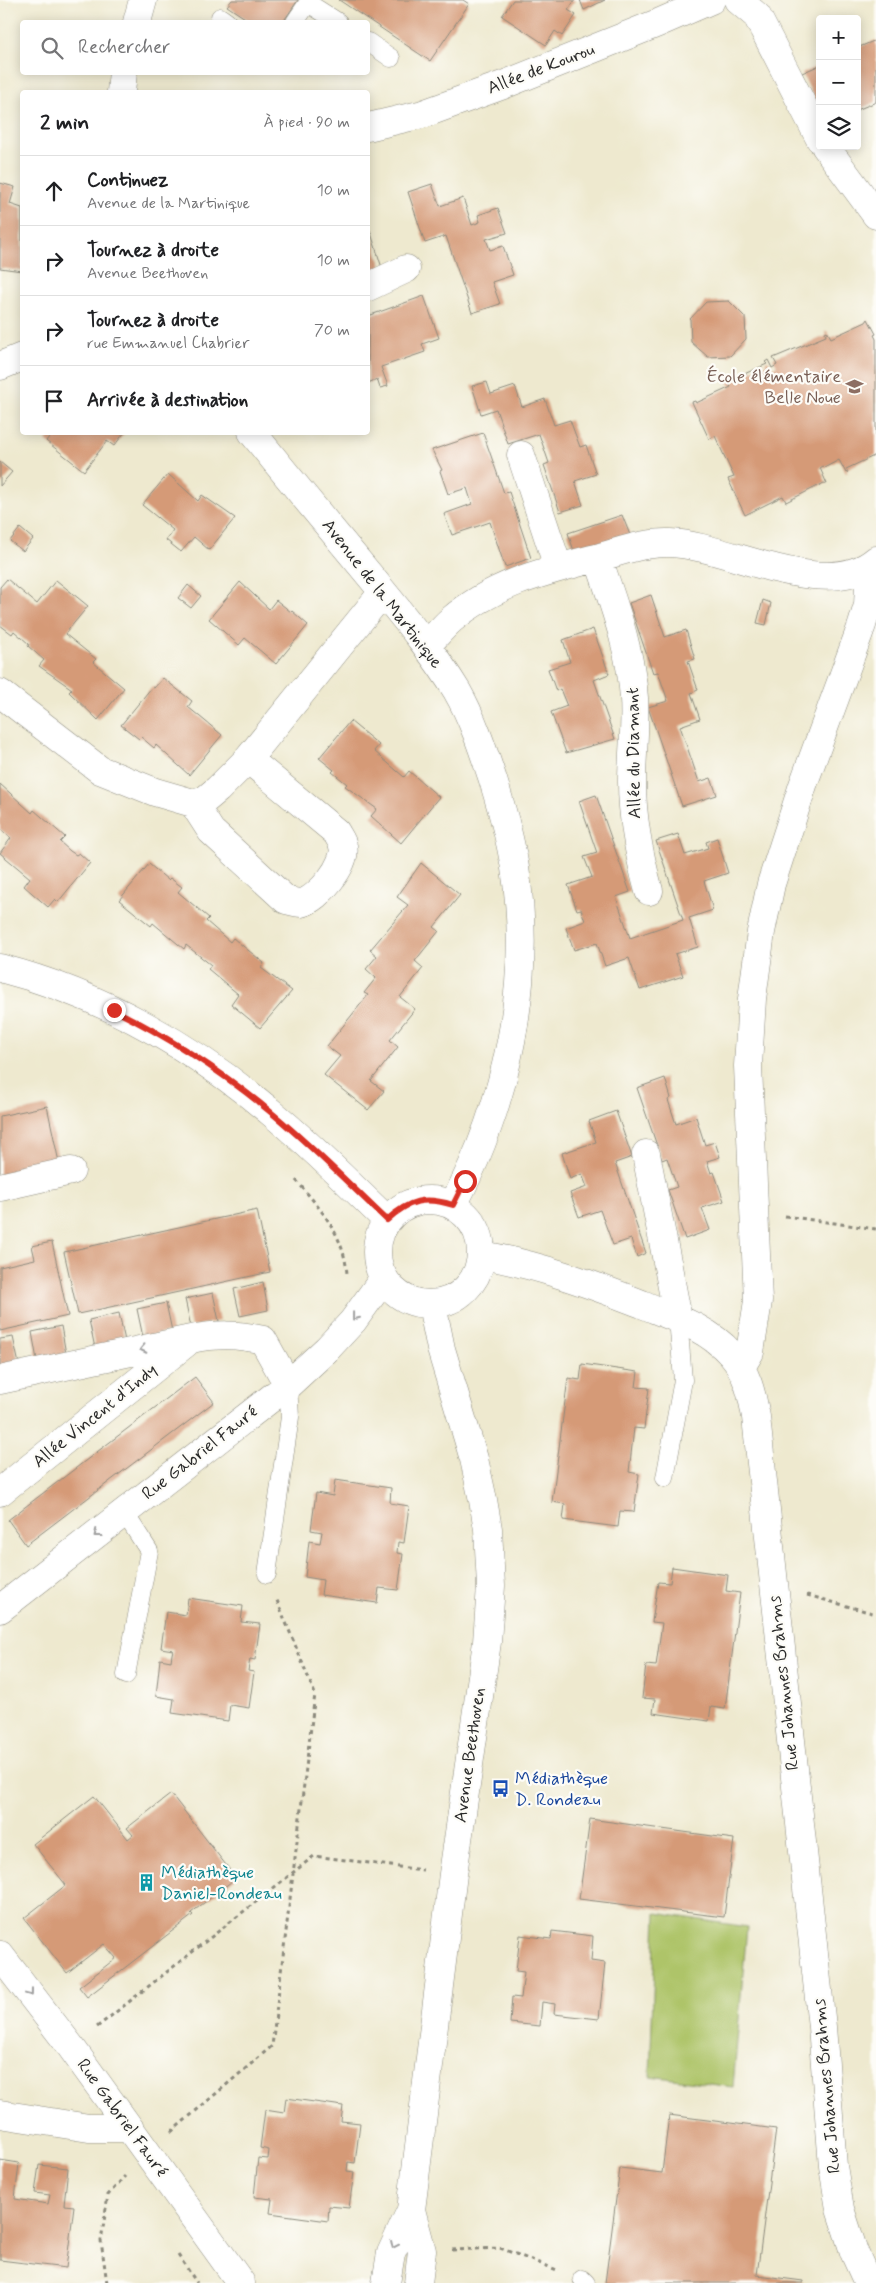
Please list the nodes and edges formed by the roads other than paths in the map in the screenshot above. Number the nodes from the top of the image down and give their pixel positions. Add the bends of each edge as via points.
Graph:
1 (143, 0) edge
2 (711, 0) edge
3 (738, 0) edge
4 (309, 1) edge
5 (138, 20) edge
6 (296, 20) edge
7 (335, 20) edge
8 (370, 43) edge
9 (391, 58) dead end
10 (123, 75) edge
11 (121, 90) edge
12 (370, 126) edge
13 (816, 130) edge
14 (828, 150) edge
15 (876, 215) edge
16 (406, 269) dead end
17 (370, 286) edge
18 (20, 358) edge
19 (0, 366) edge
20 (254, 435) edge
21 (521, 455) dead end
22 (598, 558) junction
23 (873, 563) edge
24 (558, 568) junction
25 (383, 592) junction
26 (427, 646) junction
27 (0, 692) edge
28 (248, 759) junction
29 (193, 803) junction
30 (649, 891) dead end
31 (0, 968) edge
32 (646, 1154) dead end
33 (72, 1171) dead end
34 (0, 1187) edge
35 (453, 1205) junction
36 (387, 1220) junction
37 (482, 1255) junction
38 (384, 1278) junction
39 (432, 1304) junction
40 (678, 1318) junction
41 (191, 1339) junction
42 (741, 1367) junction
43 (0, 1380) edge
44 (288, 1385) junction
45 (665, 1478) dead end
46 (0, 1492) edge
47 (124, 1512) junction
48 (267, 1574) road end
49 (0, 1609) edge
50 (126, 1675) dead end
51 (0, 1955) edge
52 (0, 2114) edge
53 (128, 2128) junction
54 (411, 2210) junction
55 (241, 2283) edge
56 (386, 2283) edge
57 (418, 2283) edge
58 (868, 2283) edge

1 - 5 street
2 - 12 street, Allée de Kourou via 503,85 423,114
3 - 13 street via 757,16
4 - 6 lane
4 - 7 lane
8 - 9 lane
10 - 11 street
14 - 15 street
16 - 17 street
18 - 19 street
20 - 25 street, Avenue de la Martinique
21 - 24 street
22 - 23 street via 640,546 668,543 693,545 809,576 845,573
22 - 24 street
22 - 30 street, Allée du Diamant via 630,663 635,699 634,822
23 - 42 street via 862,625 803,785 771,884 761,932 748,1066 758,1301 750,1352
24 - 26 street via 502,587 478,600 450,621
25 - 26 street, Avenue de la Martinique
25 - 28 street
26 - 35 street, Avenue de la Martinique via 458,692 490,771 504,816 515,870 520,936 519,989 502,1080 483,1137
27 - 29 street via 100,770
28 - 29 street via 206,799
28 - 29 street via 336,832 344,846 343,859 336,874 312,898 301,903 286,900 211,831
31 - 36 street via 59,986 149,1027 186,1049 274,1114
32 - 40 street
33 - 34 street
35 - 36 street via 435,1200 417,1201 400,1208
35 - 37 street via 468,1217 479,1235
36 - 38 street via 379,1239 377,1259
37 - 39 street via 477,1274 466,1289 450,1300
37 - 40 street, Rue Johannes Brahms via 572,1277
38 - 39 street via 396,1292 413,1302
38 -> 44 street, Rue Gabriel Fauré via 327,1350
39 - 54 street, Avenue Beethoven via 441,1349 474,1459 487,1520 490,1560 488,1626
40 - 42 street, Rue Johannes Brahms via 721,1344
40 - 45 lane via 683,1380
41 -> 43 street, Allée Vincent d'Indy
41 - 44 street, Allée Vincent d'Indy via 238,1334 263,1340
41 - 46 street, Allée Vincent d'Indy
42 - 58 street, Rue Johannes Brahms via 756,1417 822,2027 833,2166 840,2209
44 - 47 street, Rue Gabriel Fauré
44 - 48 lane via 290,1417
47 -> 49 street, Rue Gabriel Fauré
47 - 50 lane via 149,1551
51 -> 53 street, Rue Gabriel Fauré
52 - 53 street via 89,2128
53 - 55 street, Rue Gabriel Fauré
54 -> 56 street, Avenue Beethoven via 391,2253
54 - 57 street, Avenue Beethoven via 422,2251

